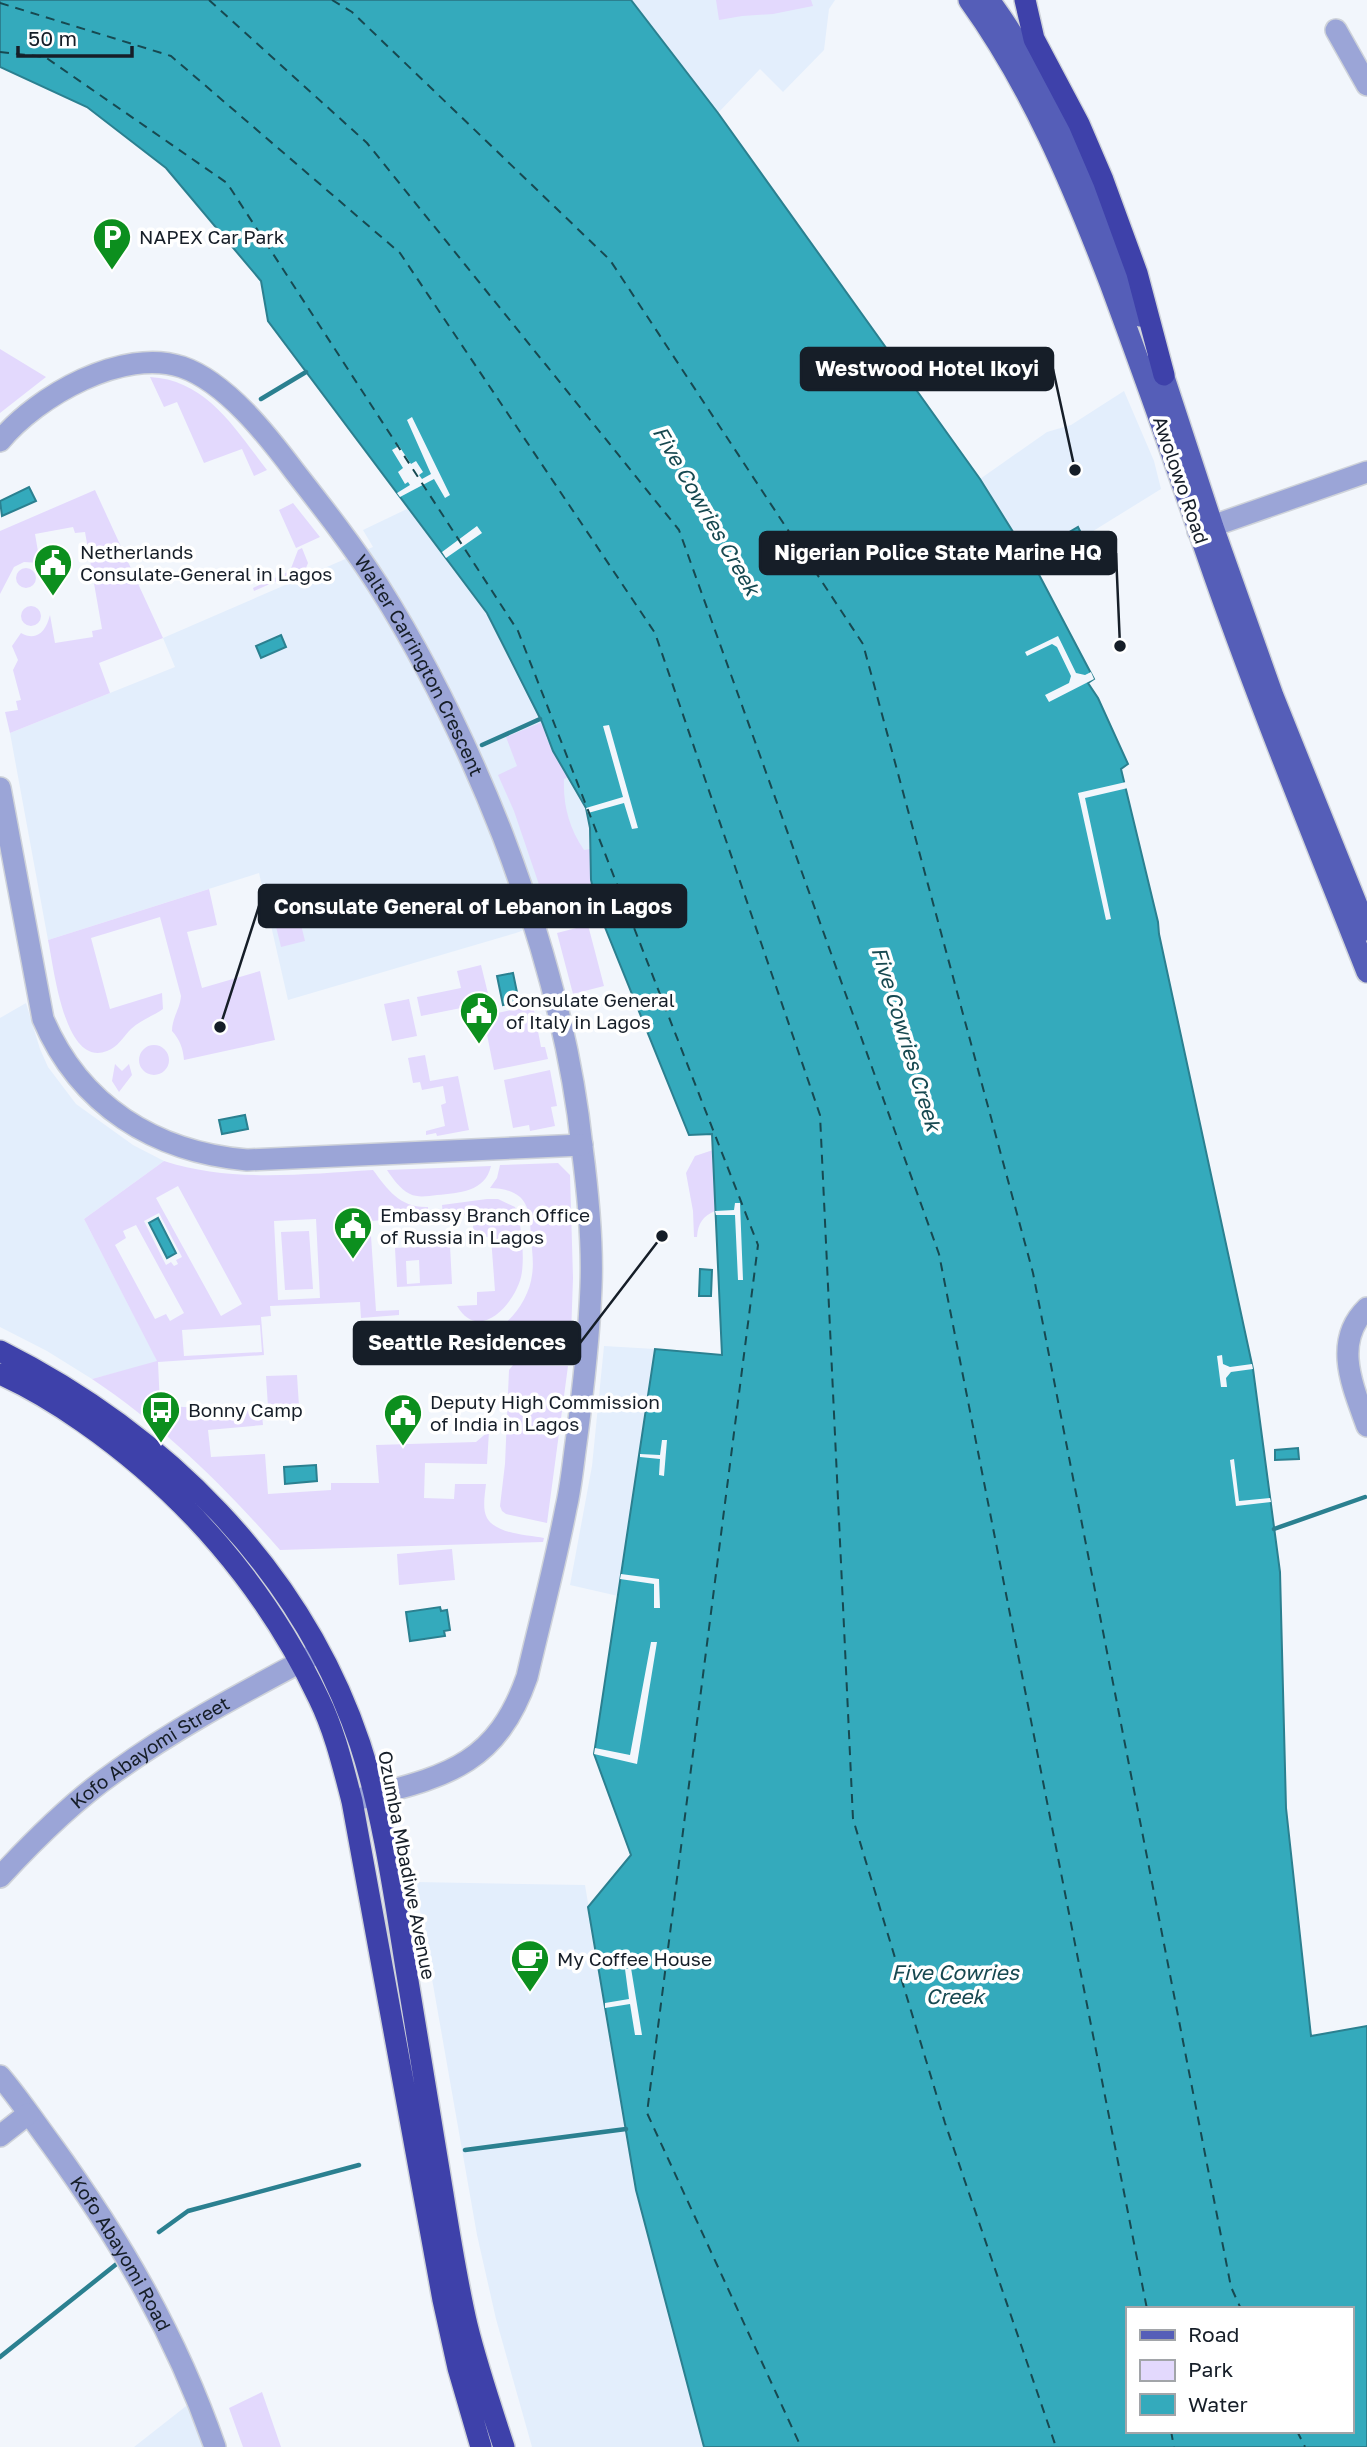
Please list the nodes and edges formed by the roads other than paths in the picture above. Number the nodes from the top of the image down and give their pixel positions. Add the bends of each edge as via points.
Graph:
1 (968, 0) edge
2 (989, 0) edge
3 (1025, 0) edge
4 (1336, 30) dead end
5 (1367, 85) edge
6 (1164, 375) junction
7 (0, 441) edge
8 (1367, 472) edge
9 (1206, 529) junction
10 (0, 788) edge
11 (1367, 930) edge
12 (1367, 972) edge
13 (582, 1145) junction
14 (1367, 1308) edge
15 (0, 1351) edge
16 (0, 1374) edge
17 (1367, 1426) edge
18 (310, 1657) junction
19 (374, 1795) junction
20 (352, 1801) junction
21 (0, 1877) edge
22 (0, 2076) edge
23 (28, 2113) junction
24 (0, 2136) edge
25 (215, 2447) edge
26 (481, 2447) edge
27 (503, 2447) edge

1 - 9 main road, Awolowo Road via 1012,66 1075,193
2 - 6 main road, Awolowo Road via 1071,140
3 - 6 highway via 1034,39 1103,180 1137,273
4 - 5 street
6 - 9 main road, Awolowo Road
7 - 13 street, Walter Carrington Crescent via 23,418 66,389 127,363 181,366 206,379 258,425 376,582 432,678 467,752 534,926 559,1014
8 - 9 street
9 - 11 main road, Awolowo Road
9 - 12 main road, Awolowo Road via 1260,703
10 - 13 street via 36,988 54,1045 109,1107 145,1132 186,1150 247,1160
13 - 19 street, Walter Carrington Crescent via 592,1283 584,1382 567,1504 527,1677 503,1730 469,1761 433,1779
14 - 17 street via 1349,1333 1347,1353 1349,1377
15 - 18 highway, Ozumba Mbadiwe Avenue via 103,1410 198,1489 248,1545 300,1618
16 - 18 highway, Ozumba Mbadiwe Avenue via 60,1407 159,1480 202,1525
18 - 19 highway, Ozumba Mbadiwe Avenue via 339,1694
18 - 20 highway, Ozumba Mbadiwe Avenue
18 - 21 street, Kofo Abayomi Street via 115,1772 45,1830
19 - 20 street, Walter Carrington Crescent
19 - 27 highway, Ozumba Mbadiwe Avenue via 467,2326
20 - 26 highway, Ozumba Mbadiwe Avenue via 443,2300
22 - 23 street, Kofo Abayomi Road
23 - 24 street
23 - 25 street, Kofo Abayomi Road via 109,2226 138,2275 180,2360

